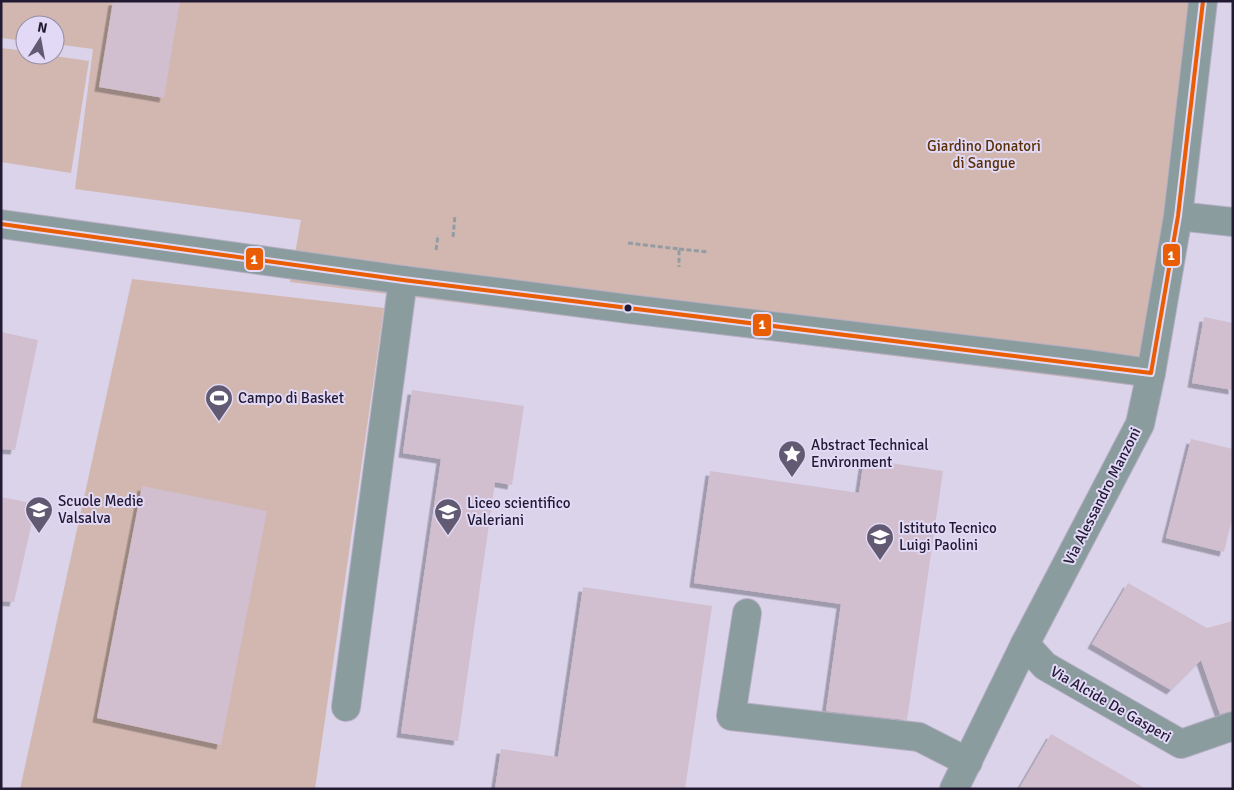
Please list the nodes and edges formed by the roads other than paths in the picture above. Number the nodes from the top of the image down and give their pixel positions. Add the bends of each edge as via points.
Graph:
1 (1203, 1) edge
2 (1178, 216) junction
3 (1233, 222) edge
4 (1, 224) edge
5 (403, 280) junction
6 (1151, 374) junction
7 (747, 613) dead end
8 (1025, 644) junction
9 (346, 706) dead end
10 (1233, 726) edge
11 (968, 762) junction
12 (954, 789) edge

1 - 2 street, Via Alessandro Manzoni
2 - 3 street
2 - 6 street, Via Alessandro Manzoni
4 - 5 street
5 - 6 street
5 - 9 street
6 - 8 street, Via Alessandro Manzoni via 1140,424
7 - 11 street via 731,716 919,736
8 - 10 street, Via Alcide De Gasperi via 1046,666 1181,744
8 - 11 street, Via Alessandro Manzoni
11 - 12 street, Via Alessandro Manzoni

